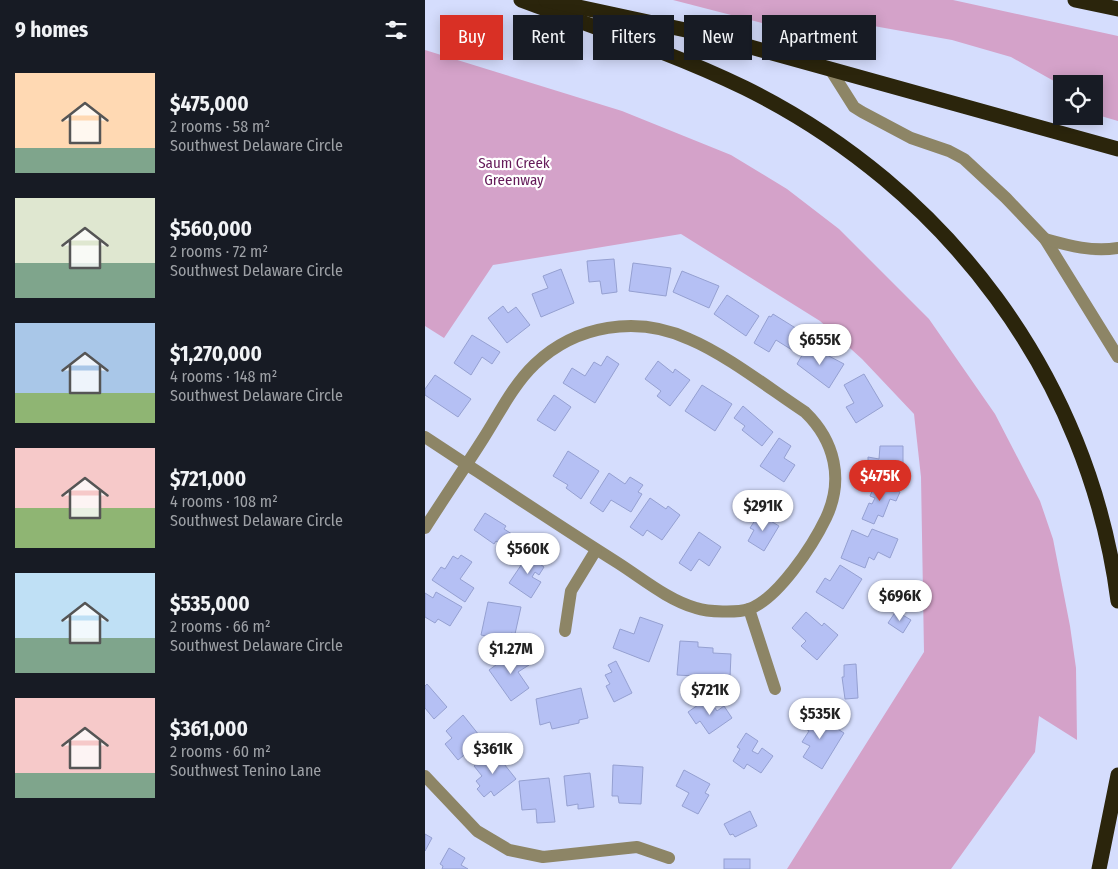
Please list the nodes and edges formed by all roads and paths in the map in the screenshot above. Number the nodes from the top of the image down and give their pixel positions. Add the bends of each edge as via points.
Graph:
1 (521, 0) edge
2 (546, 0) edge
3 (1075, 0) edge
4 (1118, 9) edge
5 (830, 69) junction
6 (1118, 149) edge
7 (1045, 239) junction
8 (1118, 248) edge
9 (1118, 357) edge
10 (425, 437) edge
11 (467, 464) junction
12 (425, 528) edge
13 (596, 550) junction
14 (1118, 601) edge
15 (749, 609) junction
16 (565, 631) dead end
17 (775, 689) dead end
18 (1118, 774) edge
19 (425, 776) edge
20 (669, 858) dead end
21 (1099, 869) edge

1 - 14 highway via 745,88 844,147 884,177 929,218 962,254 1013,320 1065,413 1091,478 1111,556
2 - 5 highway via 704,34
3 - 4 highway
5 - 6 highway
5 - 7 street via 854,106 911,138 963,159
7 - 8 street via 1100,251
7 - 9 street
10 - 11 street
11 - 12 street
11 - 13 street
11 - 15 street via 519,382 535,364 571,339 627,325 689,338 805,412 823,434 834,461 834,492 823,524 785,581 770,596
13 - 15 street via 685,604 721,611
13 - 16 street via 571,591
15 - 17 street
18 - 21 highway
19 - 20 street via 477,831 509,850 543,857 637,847

